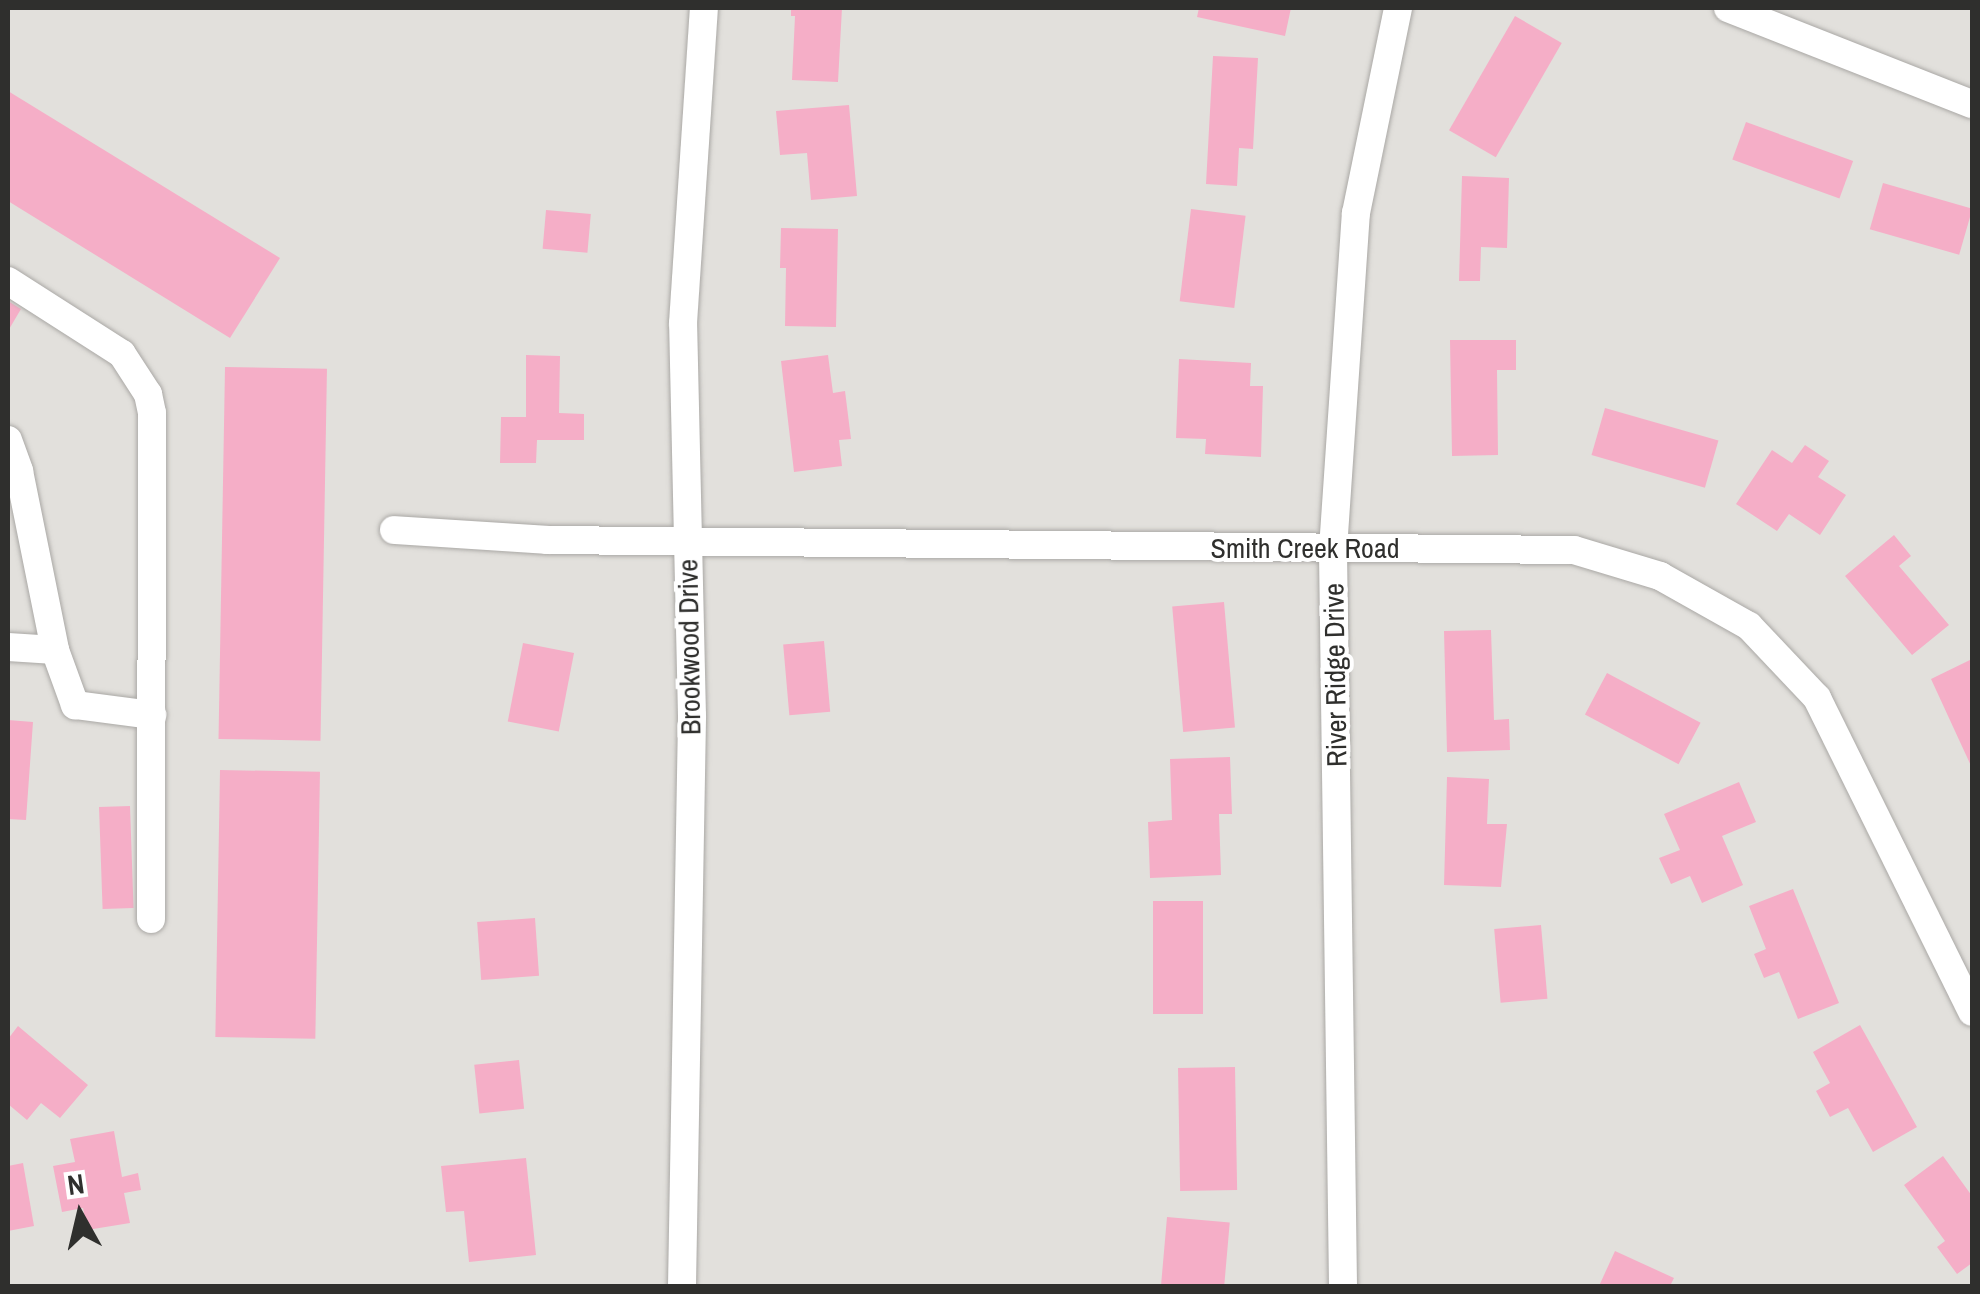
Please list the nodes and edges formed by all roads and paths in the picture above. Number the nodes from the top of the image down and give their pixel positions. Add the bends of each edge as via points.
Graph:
1 (704, 8) edge
2 (1398, 8) edge
3 (1728, 8) edge
4 (1972, 104) edge
5 (8, 282) edge
6 (8, 440) edge
7 (394, 530) dead end
8 (686, 539) junction
9 (1333, 548) junction
10 (8, 647) edge
11 (54, 650) junction
12 (152, 714) junction
13 (151, 918) dead end
14 (1972, 1012) edge
15 (682, 1286) edge
16 (1343, 1286) edge

1 - 8 street, Brookwood Drive via 683,322
2 - 9 street, River Ridge Drive via 1356,213
3 - 4 street
5 - 12 street via 122,354 148,394
6 - 11 street
7 - 8 street, Smith Creek Road via 547,540
8 - 9 street, Smith Creek Road
8 - 15 street, Brookwood Drive via 692,716
9 - 14 street, Smith Creek Road via 1574,550 1660,576 1749,626 1817,698
9 - 16 street, River Ridge Drive
10 - 11 street
11 - 12 street via 74,706
12 - 13 street

